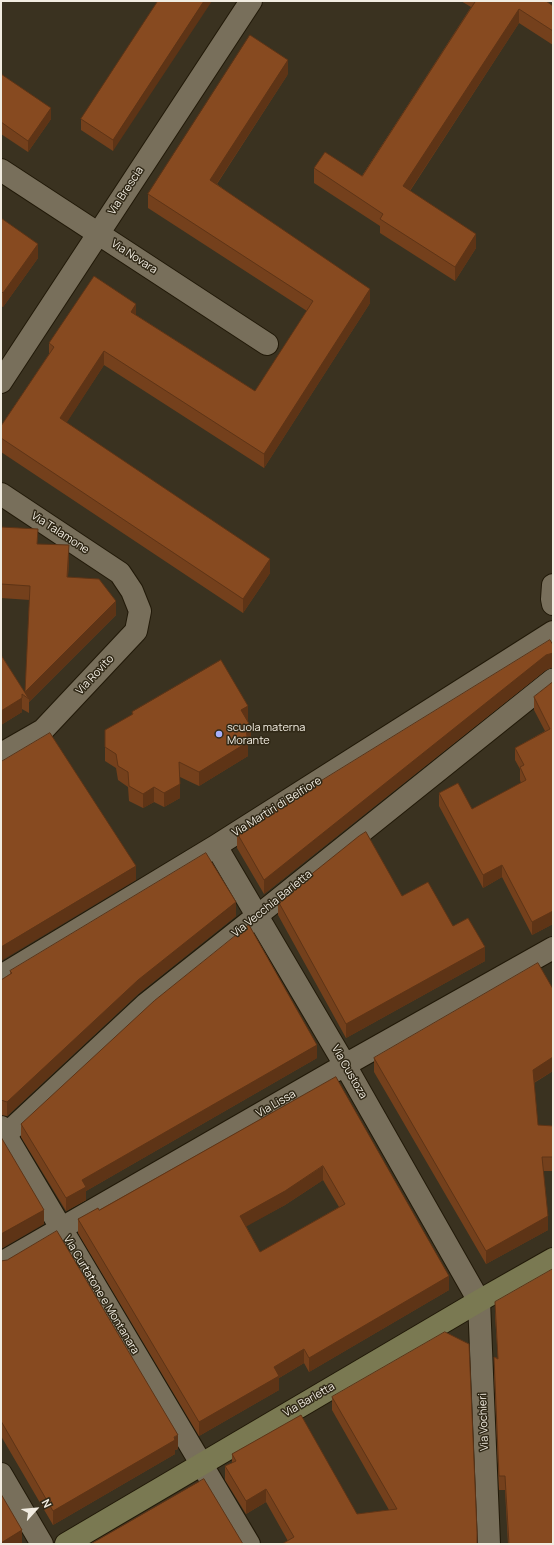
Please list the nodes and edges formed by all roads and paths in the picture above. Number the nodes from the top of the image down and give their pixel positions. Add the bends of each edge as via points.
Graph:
1 (250, 1) edge
2 (1, 170) edge
3 (98, 233) junction
4 (267, 344) dead end
5 (1, 382) edge
6 (1, 494) edge
7 (120, 572) joint
8 (553, 585) edge
9 (553, 604) edge
10 (552, 631) edge
11 (553, 679) edge
12 (1, 754) edge
13 (216, 846) junction
14 (257, 916) junction
15 (553, 948) edge
16 (1, 976) edge
17 (344, 1065) junction
18 (2, 1134) edge
19 (61, 1229) junction
20 (553, 1259) edge
21 (1, 1263) edge
22 (479, 1301) junction
23 (202, 1463) junction
24 (1, 1474) edge
25 (42, 1544) edge
26 (66, 1544) edge
27 (249, 1544) edge
28 (489, 1544) edge

1 - 3 street, Via Brescia
2 - 3 street, Via Novara
3 - 4 street, Via Novara
3 - 5 street, Via Brescia
6 - 7 street, Via Talamone
7 - 12 street, Via Rovito via 140,611 136,631 44,730
8 - 9 street
10 - 13 street, Via Martiri di Belfiore
11 - 14 street, Via Vecchia Barletta
13 - 14 street, Via Custoza
13 - 16 street, Via Martiri di Belfiore
14 - 17 street, Via Custoza
14 - 18 street, Via Vecchia Barletta via 146,1004
15 - 17 street, Via Lissa
17 - 19 street, Via Lissa
17 - 22 street, Via Custoza
18 - 19 street, Via Curtatone e Montanara
19 - 21 street, Via Lissa
19 - 23 street, Via Curtatone e Montanara
20 - 22 main road, Via Barletta
22 - 23 main road, Via Barletta
22 - 28 street, Via Vochieri
23 - 26 main road, Via Barletta
23 - 27 street, Via Curtatone e Montanara
24 - 25 street

